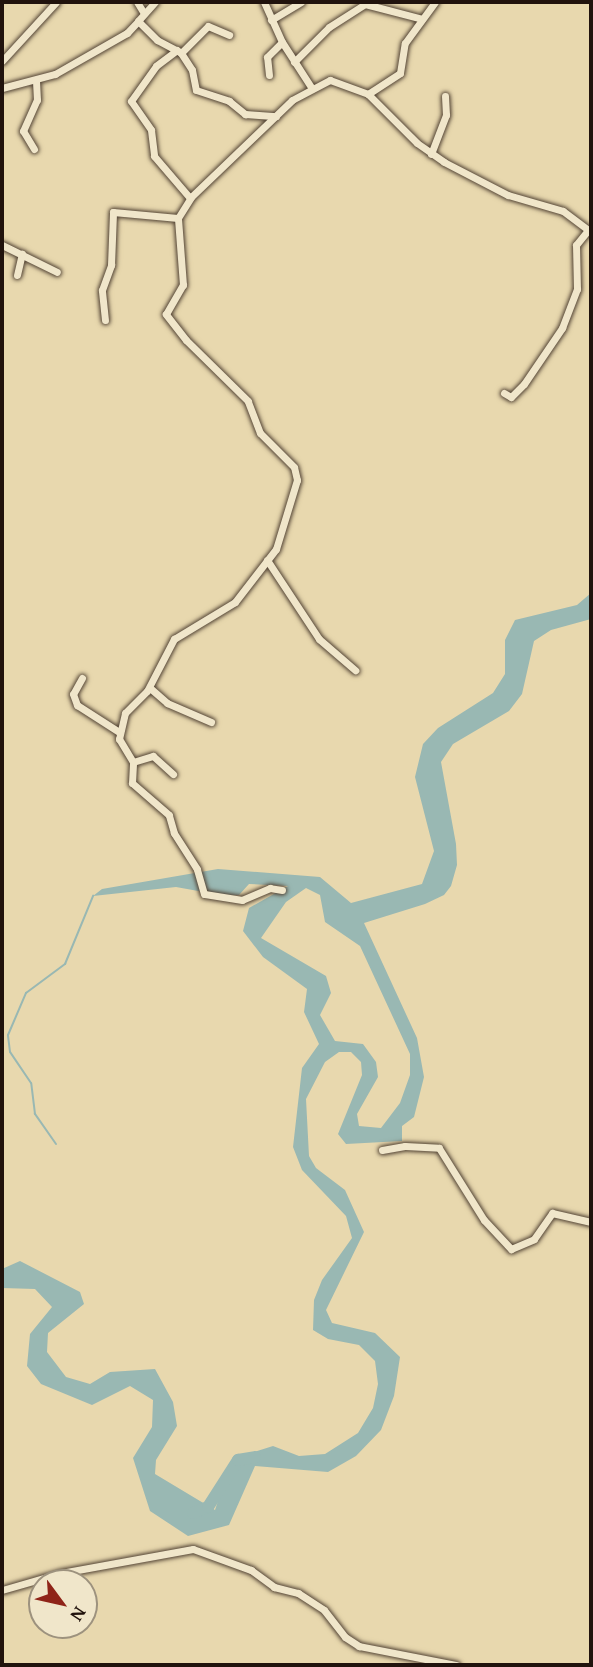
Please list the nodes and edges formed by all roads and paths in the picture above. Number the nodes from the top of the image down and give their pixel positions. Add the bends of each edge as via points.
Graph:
1 (56, 2) edge
2 (136, 2) edge
3 (155, 2) edge
4 (264, 2) edge
5 (301, 2) edge
6 (435, 2) edge
7 (144, 13) junction
8 (422, 19) junction
9 (271, 20) junction
10 (138, 21) junction
11 (229, 35) dead end
12 (282, 42) junction
13 (179, 52) junction
14 (2, 61) edge
15 (294, 62) junction
16 (269, 75) dead end
17 (36, 81) junction
18 (311, 87) junction
19 (2, 89) edge
20 (368, 94) junction
21 (445, 96) dead end
22 (276, 116) junction
23 (34, 149) dead end
24 (431, 154) junction
25 (190, 198) junction
26 (178, 218) junction
27 (590, 231) edge
28 (3, 248) edge
29 (22, 254) junction
30 (57, 272) dead end
31 (17, 275) dead end
32 (105, 320) dead end
33 (504, 393) dead end
34 (267, 560) junction
35 (355, 670) dead end
36 (82, 678) dead end
37 (150, 688) junction
38 (211, 722) dead end
39 (119, 732) junction
40 (133, 762) junction
41 (173, 774) dead end
42 (282, 890) dead end
43 (382, 1150) dead end
44 (591, 1222) edge
45 (2, 1590) edge
46 (456, 1665) edge

1 - 14 street
2 - 7 street
3 - 7 street
4 - 9 street
5 - 9 street
6 - 8 street
7 - 10 street
8 - 15 street via 365,4 329,27
8 - 20 street via 405,43 397,77
9 - 12 street
10 - 13 street via 157,40
10 - 17 street via 88,57
11 - 13 street via 208,26
12 - 15 street
12 - 16 street via 267,57
13 - 22 street via 192,70 199,92 229,101 245,114
13 - 25 street via 156,66 131,101 151,130 154,156
15 - 18 street
17 - 19 street
17 - 23 street via 37,100 23,131
18 - 20 street via 331,80
18 - 22 street
20 - 24 street
21 - 24 street via 446,115
22 - 25 street
24 - 27 street via 508,195 563,211
25 - 26 street
26 - 32 street via 113,212 111,265 102,290
26 - 34 street via 183,285 166,314 248,401 260,433 296,473 285,533
27 - 33 street via 576,245 578,286 562,328 524,384 511,397
28 - 29 street
29 - 30 street
29 - 31 street
34 - 35 street via 319,639
34 - 37 street via 235,602 174,639
36 - 39 street via 73,694 77,705
37 - 38 street via 167,703
37 - 39 street via 125,713
39 - 40 street
40 - 41 street via 153,756
40 - 42 street via 132,783 166,810 174,833 198,869 202,892 242,900 270,888
43 - 44 street via 439,1148 484,1220 510,1249 534,1239 552,1213
45 - 46 street via 61,1573 193,1549 256,1573 274,1587 298,1592 324,1610 347,1640 359,1646

